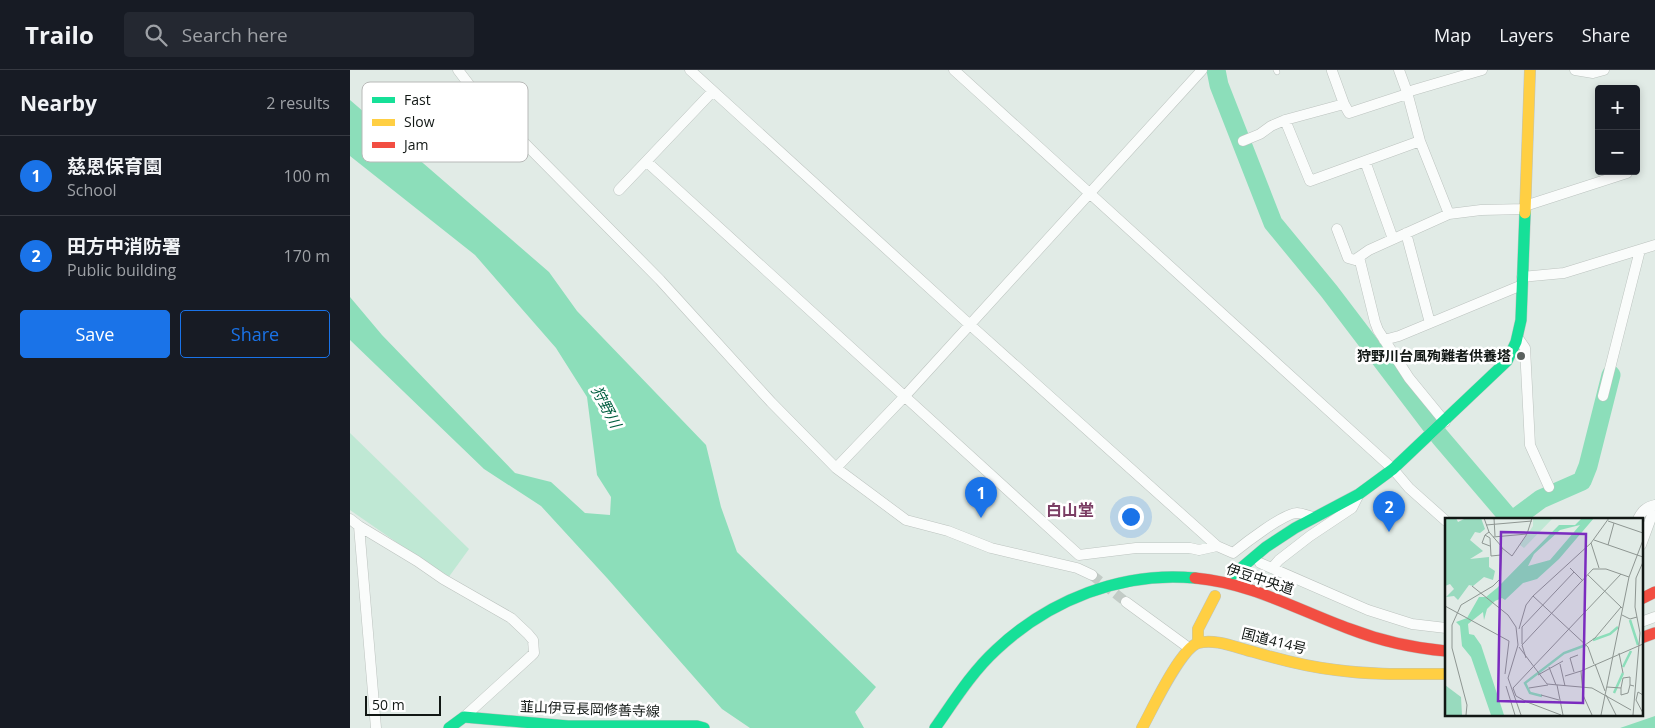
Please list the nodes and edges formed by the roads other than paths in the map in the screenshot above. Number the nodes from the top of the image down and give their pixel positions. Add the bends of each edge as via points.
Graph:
1 (458, 70) edge
2 (690, 70) edge
3 (954, 70) edge
4 (1202, 70) edge
5 (1399, 70) edge
6 (1482, 70) edge
7 (1530, 70) edge
8 (1575, 70) edge
9 (1604, 70) edge
10 (1332, 71) edge
11 (467, 82) edge
12 (713, 91) junction
13 (1407, 93) junction
14 (1344, 104) junction
15 (1285, 120) junction
16 (1243, 141) dead end
17 (1420, 141) junction
18 (528, 147) edge
19 (1364, 161) junction
20 (647, 162) junction
21 (1621, 175) edge
22 (619, 190) dead end
23 (1089, 193) junction
24 (1525, 208) junction
25 (1449, 214) junction
26 (1338, 229) dead end
27 (1406, 233) junction
28 (1393, 239) junction
29 (1655, 245) edge
30 (1640, 250) junction
31 (1359, 257) junction
32 (1522, 281) junction
33 (1430, 323) junction
34 (969, 324) junction
35 (1518, 338) junction
36 (1384, 340) junction
37 (1603, 396) dead end
38 (904, 397) junction
39 (1445, 422) junction
40 (836, 468) junction
41 (1393, 469) junction
42 (1549, 487) dead end
43 (1359, 494) junction
44 (1655, 506) edge
45 (1313, 517) junction
46 (1638, 518) edge
47 (350, 520) edge
48 (1445, 520) edge
49 (359, 526) junction
50 (1642, 541) edge
51 (1217, 546) junction
52 (1260, 563) dead end
53 (1272, 568) junction
54 (1234, 574) dead end
55 (1092, 575) tunnel mouth
56 (1655, 592) edge
57 (1215, 596) dead end
58 (1642, 598) edge
59 (1655, 599) edge
60 (1068, 602) junction
61 (1126, 602) tunnel mouth
62 (1642, 606) edge
63 (1655, 617) edge
64 (1642, 622) edge
65 (1445, 628) edge
66 (1655, 633) edge
67 (1642, 638) edge
68 (1193, 645) junction
69 (1445, 651) edge
70 (1445, 656) edge
71 (1445, 674) edge
72 (464, 717) junction
73 (527, 726) edge
74 (376, 728) edge
75 (449, 728) edge
76 (704, 728) edge
77 (935, 728) edge
78 (941, 728) edge
79 (1142, 728) edge

1 - 11 street
2 - 12 street
3 - 23 street
4 - 23 street
5 - 13 street
6 - 13 street
7 - 24 main road
8 - 9 street via 1593,73
10 - 14 street
12 - 20 street
12 - 34 street
13 - 14 street via 1349,113
13 - 17 street
14 - 15 street
15 - 16 street
15 - 19 street via 1310,181
17 - 19 street
17 - 25 street
18 - 40 street via 660,280
19 - 28 street
20 - 22 street
20 - 38 street
21 - 24 street
23 - 34 street
23 - 41 street
24 - 25 street
24 - 32 main road
25 - 27 street
26 - 31 street via 1348,258 1355,260
27 - 28 street
27 - 33 street
28 - 31 street
29 - 30 street
30 - 32 street via 1564,273
30 - 37 street
31 - 36 street via 1375,322
32 - 33 street
32 - 35 main road
33 - 36 street
34 - 38 street
34 - 51 street
35 - 39 main road via 1507,361
35 - 42 street via 1525,348 1530,444
36 - 39 street via 1409,378
38 - 40 street
38 - 51 street via 1079,555 1136,548 1199,550
39 - 41 main road
40 - 55 street via 906,520 948,531 991,548 1077,568
41 - 43 main road
41 - 48 street
43 - 45 main road
43 - 53 street via 1352,508 1310,536
44 - 46 street via 1648,507
44 - 50 street
45 - 51 street via 1296,513 1289,515 1232,553
45 - 54 main road via 1266,547
47 - 49 street
49 - 72 street via 510,618 533,640 531,656
49 - 74 street
52 - 53 street
53 - 65 street via 1368,610 1412,624
56 - 58 main road
57 - 68 main road
59 - 62 main road
60 - 69 main road, 伊豆中央道 via 1094,589 1128,580 1204,578 1248,588 1382,640
60 - 70 main road, 伊豆中央道 via 1138,584 1178,582 1213,585 1265,600 1379,645
60 - 77 main road, 伊豆中央道 via 1024,626 994,652
60 - 78 main road, 伊豆中央道 via 997,654
61 - 68 street
63 - 64 street
66 - 67 main road
68 - 71 main road, 国道414号 via 1215,642 1318,668 1366,673
68 - 79 main road via 1177,664
72 - 73 main road, 韮山伊豆長岡修善寺線
72 - 75 main road
73 - 76 main road, 韮山伊豆長岡修善寺線

